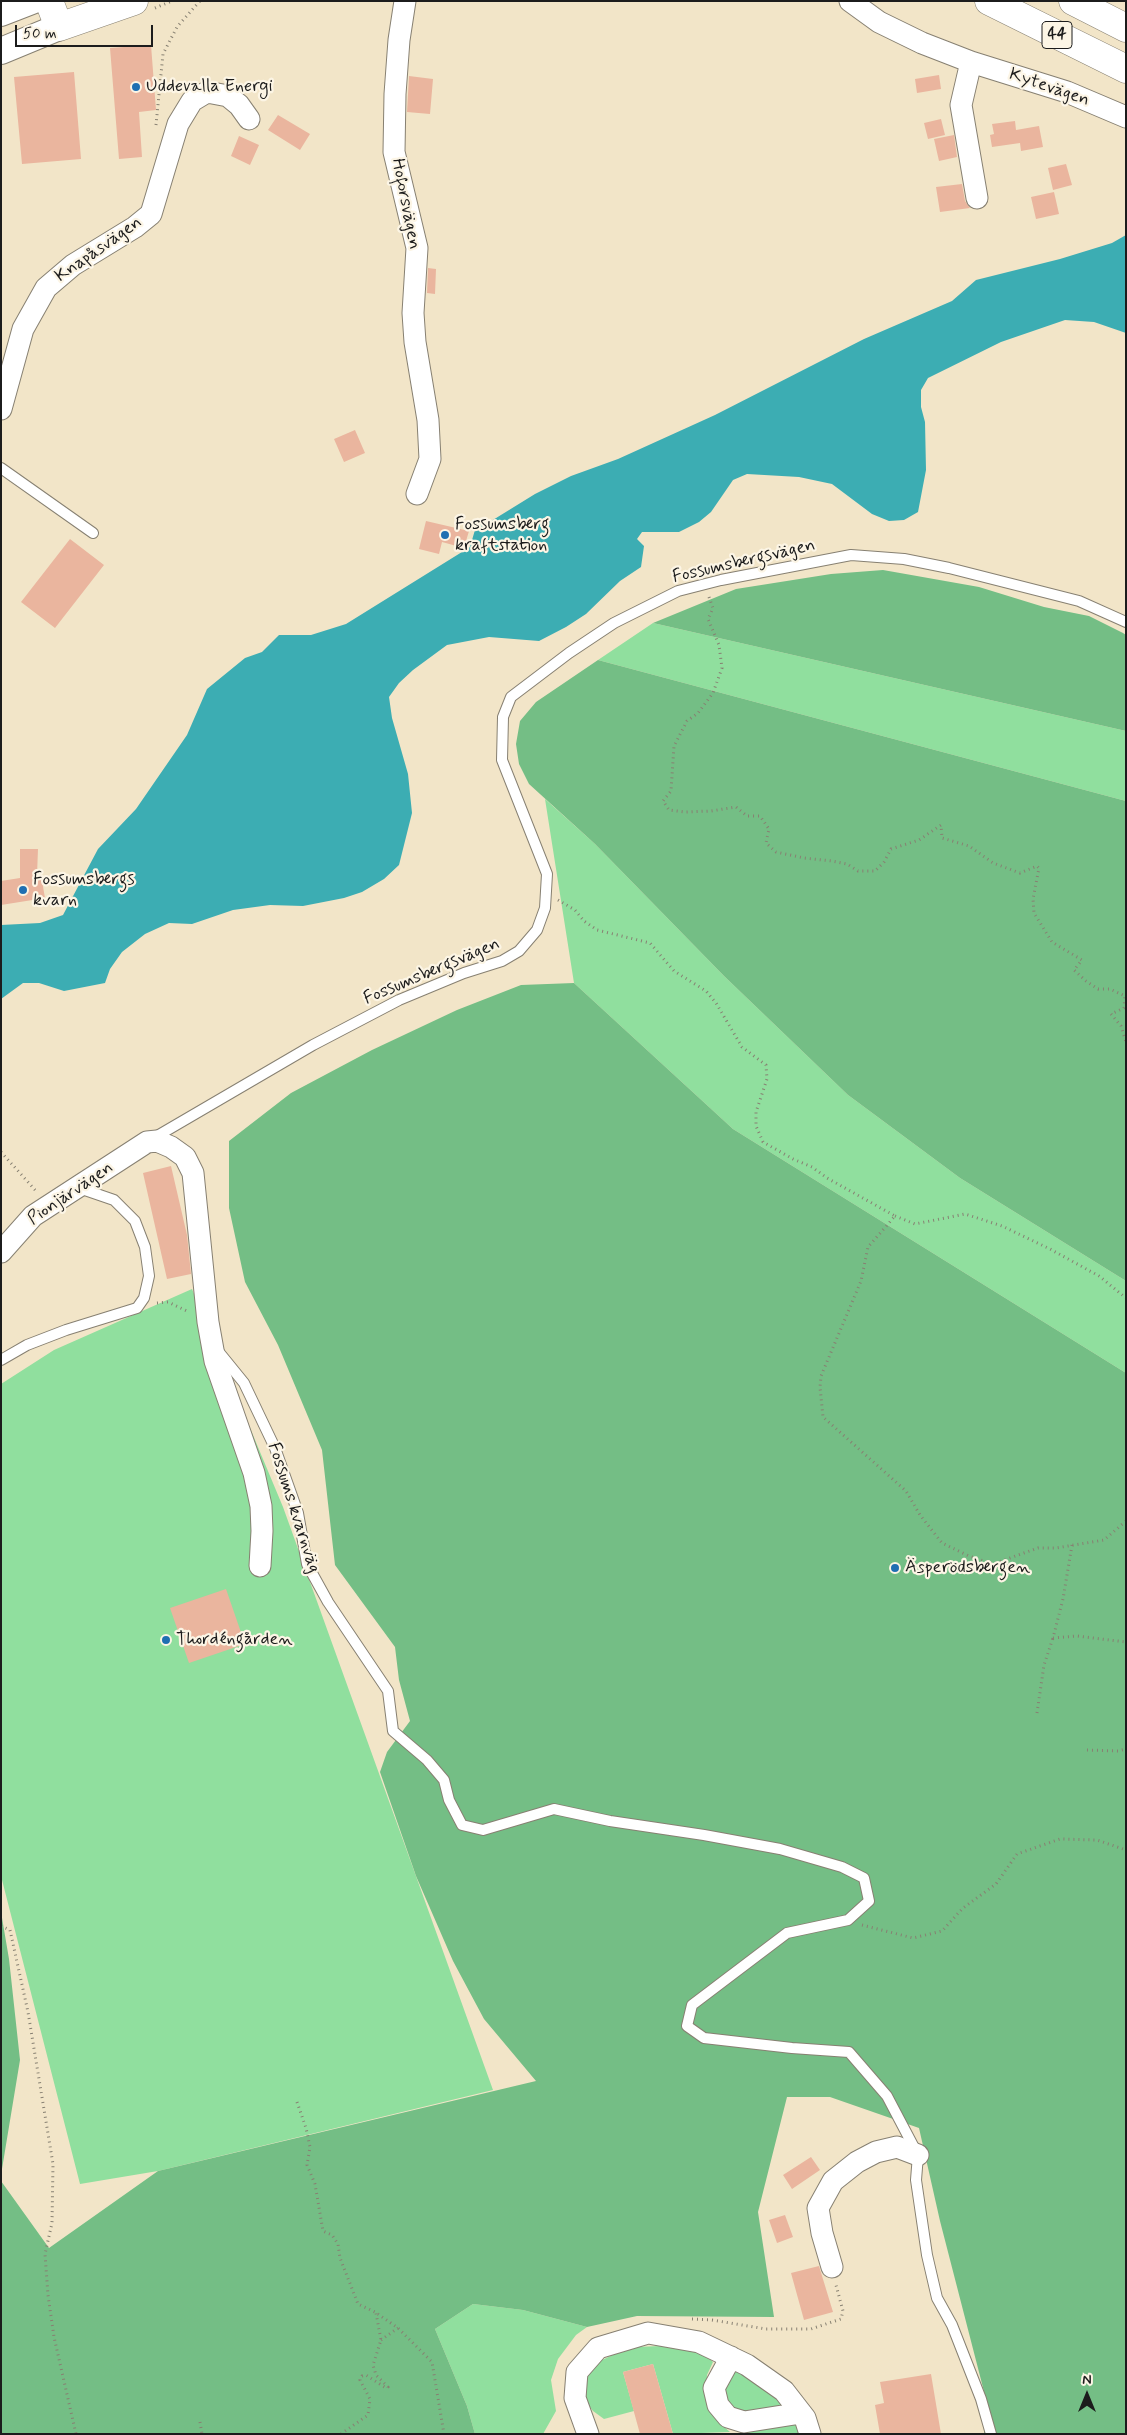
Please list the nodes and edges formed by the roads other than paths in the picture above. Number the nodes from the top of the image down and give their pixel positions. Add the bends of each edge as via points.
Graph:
1 (4, 1) edge
2 (32, 1) edge
3 (49, 1) edge
4 (134, 1) edge
5 (405, 1) edge
6 (850, 1) edge
7 (988, 1) edge
8 (1073, 1) edge
9 (1, 6) edge
10 (1, 12) edge
11 (59, 27) junction
12 (1126, 28) edge
13 (1, 50) edge
14 (971, 62) junction
15 (1126, 70) edge
16 (1126, 116) edge
17 (250, 119) dead end
18 (977, 198) dead end
19 (1, 409) edge
20 (1, 468) edge
21 (416, 494) dead end
22 (94, 533) dead end
23 (1126, 622) edge
24 (147, 1142) junction
25 (77, 1188) junction
26 (1, 1252) edge
27 (213, 1344) junction
28 (1, 1360) edge
29 (260, 1566) dead end
30 (918, 2155) junction
31 (832, 2267) road end
32 (731, 2357) junction
33 (802, 2413) junction
34 (588, 2434) edge
35 (810, 2434) edge
36 (991, 2434) edge

1 - 9 main road
2 - 10 street
3 - 11 main road
4 - 11 main road
5 - 21 street, Hoforsvägen via 397,67 394,152 416,248 414,332 428,420 430,459
6 - 14 street, Kytevägen via 887,26
7 - 15 main road, 44
8 - 12 main road, 44
11 - 13 street
14 - 16 street, Kytevägen via 1067,92
14 - 18 street via 961,105
17 - 19 street, Knapåsvägen via 228,96 207,92 192,100 178,124 151,214 73,265 46,288 23,329
20 - 22 lane
23 - 24 lane, Fossumsbergsvägen via 1079,601 949,568 904,559 851,555 678,591 614,623 568,652 511,697 503,718 502,760 546,874 545,908 537,930 519,951 502,961 399,1000 313,1045
24 - 25 street, Pionjärvägen
24 - 27 street, Fossums kvarnväg via 157,1141 171,1147 185,1157 193,1173
25 - 26 street, Pionjärvägen via 33,1216
25 - 28 lane via 114,1200 136,1221 145,1248 149,1276 144,1298 137,1308 66,1330 27,1345
27 - 29 street via 222,1384 254,1472 261,1506
27 - 30 lane, Fossums kvarnväg via 244,1383 275,1448 298,1512 307,1564 328,1602 388,1691 393,1730 444,1780 449,1800 462,1825 483,1830 554,1809 780,1849 842,1867 864,1878 869,1901 848,1920 787,1933 692,2005 687,2026 704,2038 849,2052 887,2096
30 - 31 street via 897,2147 876,2152 833,2181 818,2208
30 - 36 lane via 916,2180 937,2298 952,2325
32 - 33 street via 784,2391
32 - 33 street via 714,2388 718,2405 728,2417 744,2422
32 - 34 street via 699,2342 648,2333 598,2348 577,2372 575,2398
33 - 35 street

